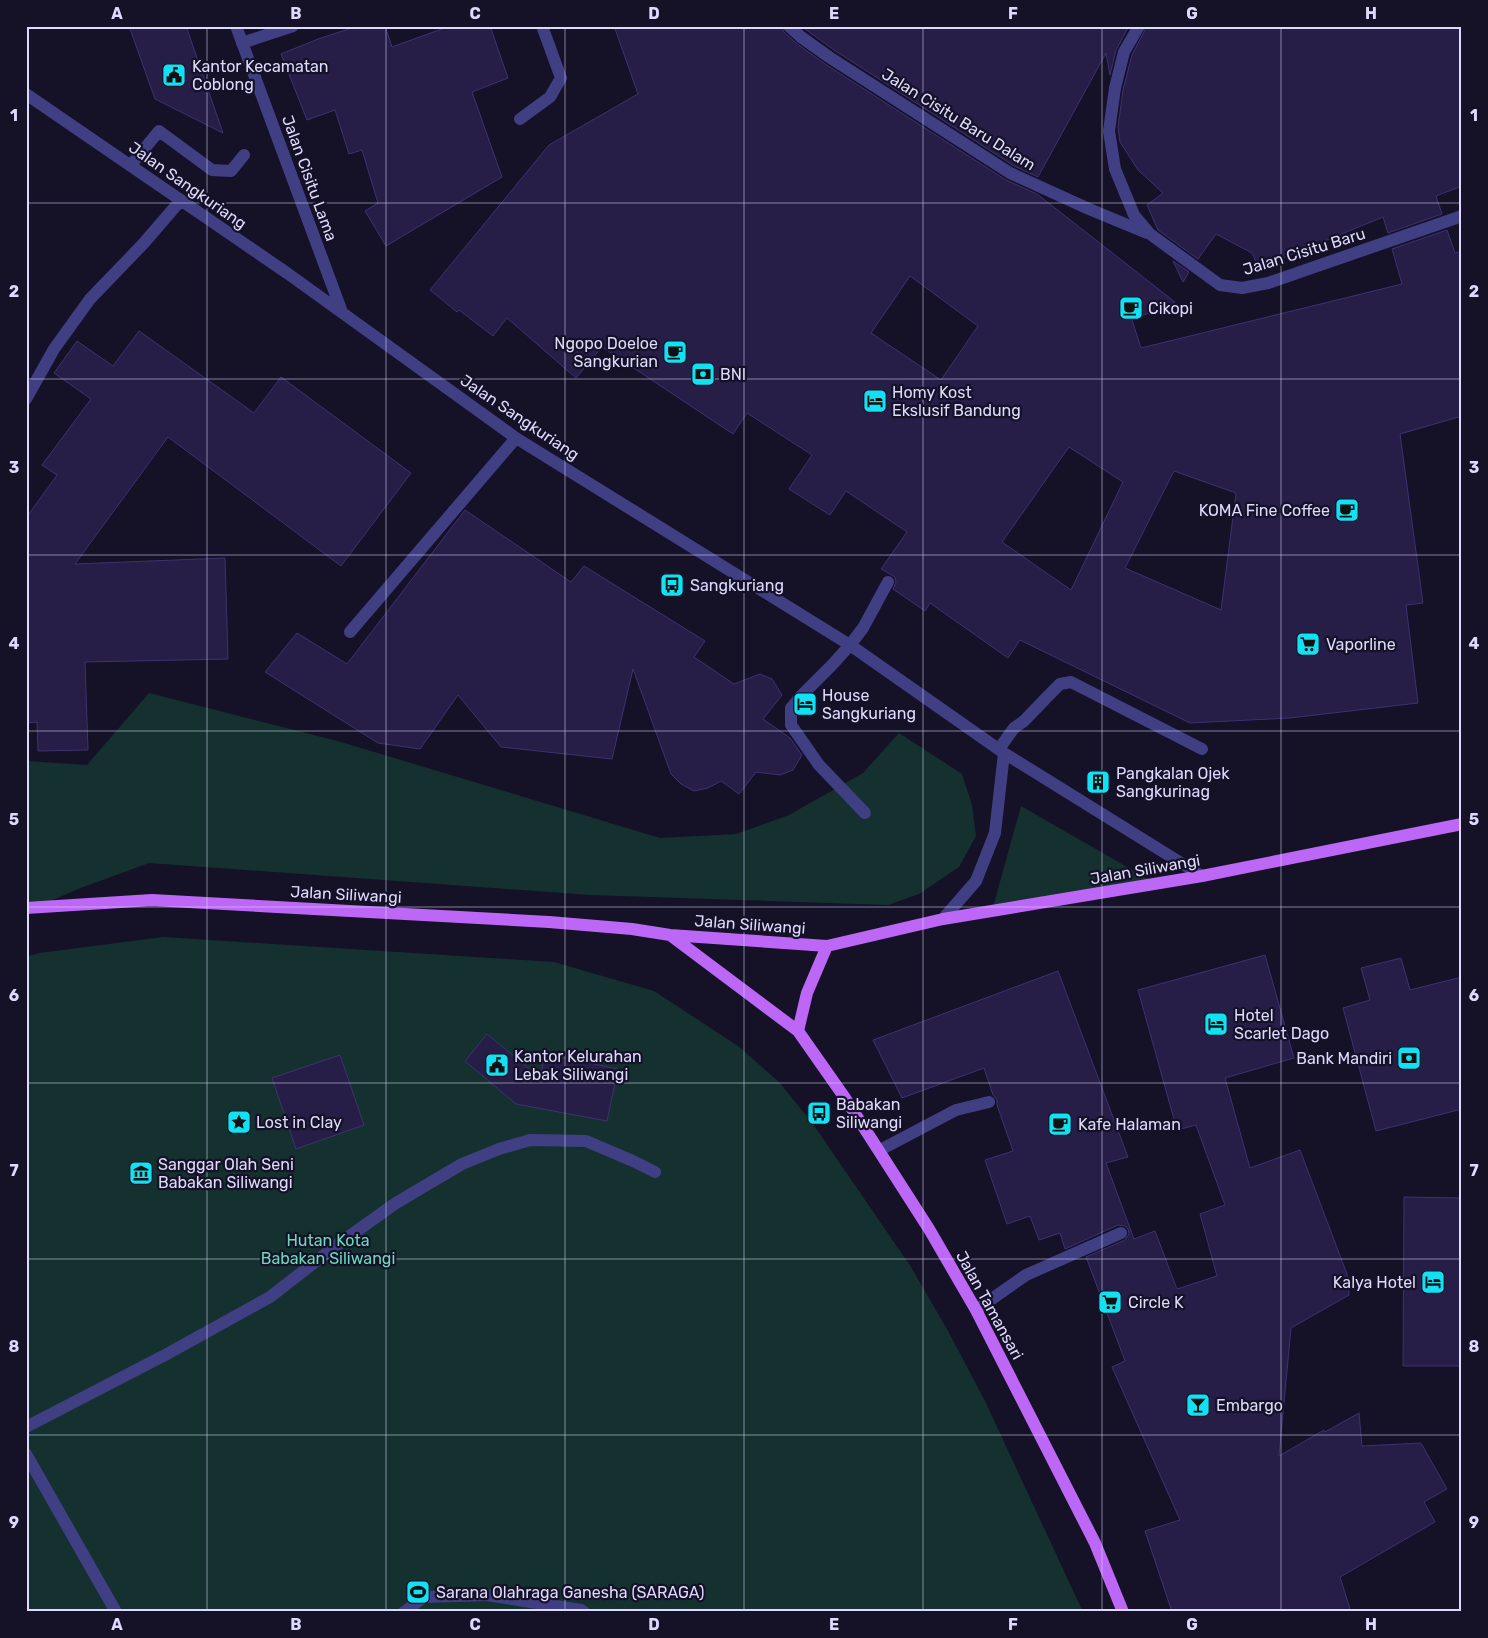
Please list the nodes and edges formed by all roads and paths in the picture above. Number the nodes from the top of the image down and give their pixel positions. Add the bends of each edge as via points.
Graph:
1 (236, 26) edge
2 (293, 26) edge
3 (542, 26) edge
4 (790, 26) edge
5 (1139, 26) edge
6 (242, 43) junction
7 (26, 94) edge
8 (520, 119) dead end
9 (244, 155) dead end
10 (131, 165) junction
11 (181, 200) junction
12 (1462, 216) edge
13 (1150, 234) junction
14 (342, 312) junction
15 (26, 399) edge
16 (516, 438) junction
17 (888, 582) dead end
18 (350, 632) dead end
19 (850, 645) junction
20 (1202, 749) dead end
21 (1001, 751) junction
22 (865, 813) dead end
23 (1462, 824) edge
24 (1202, 876) junction
25 (26, 908) edge
26 (943, 920) junction
27 (670, 935) junction
28 (827, 946) junction
29 (798, 1031) junction
30 (989, 1102) dead end
31 (880, 1150) junction
32 (655, 1172) dead end
33 (1121, 1233) dead end
34 (976, 1310) junction
35 (26, 1427) edge
36 (26, 1454) edge
37 (116, 1612) edge
38 (404, 1612) edge
39 (584, 1612) edge
40 (1124, 1612) edge

1 - 6 street, Jalan Cisitu Lama
2 - 6 street
3 - 8 street via 561,78 550,97
4 - 13 street, Jalan Cisitu Baru Dalam via 801,38 829,57 1010,173
5 - 13 street, Jalan Cisitu Baru via 1124,52 1109,130 1115,169 1134,215
6 - 14 street, Jalan Cisitu Lama
7 - 10 street, Jalan Sangkuriang
9 - 10 street via 231,171 212,170 158,132
10 - 11 street, Jalan Sangkuriang
11 - 14 street, Jalan Sangkuriang
11 - 15 street via 90,299 54,349
12 - 13 street, Jalan Cisitu Baru via 1268,283 1242,288 1220,285
14 - 16 street, Jalan Sangkuriang
16 - 18 street
16 - 19 street, Jalan Sangkuriang
17 - 19 street
19 - 21 street, Jalan Sangkuriang
19 - 22 street via 791,708 790,725 820,765
20 - 21 street via 1071,682 1060,684 1014,728
21 - 24 street, Jalan Sangkuriang
21 - 26 street via 995,833 976,881
23 - 24 main road, Jalan Siliwangi
24 - 26 main road, Jalan Siliwangi
25 - 27 main road, Jalan Siliwangi via 152,900 549,922
26 - 28 main road, Jalan Siliwangi
27 - 28 main road, Jalan Siliwangi
27 - 29 main road, Jalan Tamansari
28 - 29 main road via 807,993
29 - 31 main road, Jalan Tamansari
30 - 31 street via 956,1110
31 - 34 main road, Jalan Tamansari
32 - 35 street via 586,1141 530,1140 462,1164 396,1203 270,1297
33 - 34 street via 1026,1275
34 - 40 main road, Jalan Tamansari via 1096,1543
36 - 37 street
38 - 39 street via 424,1597 487,1595

